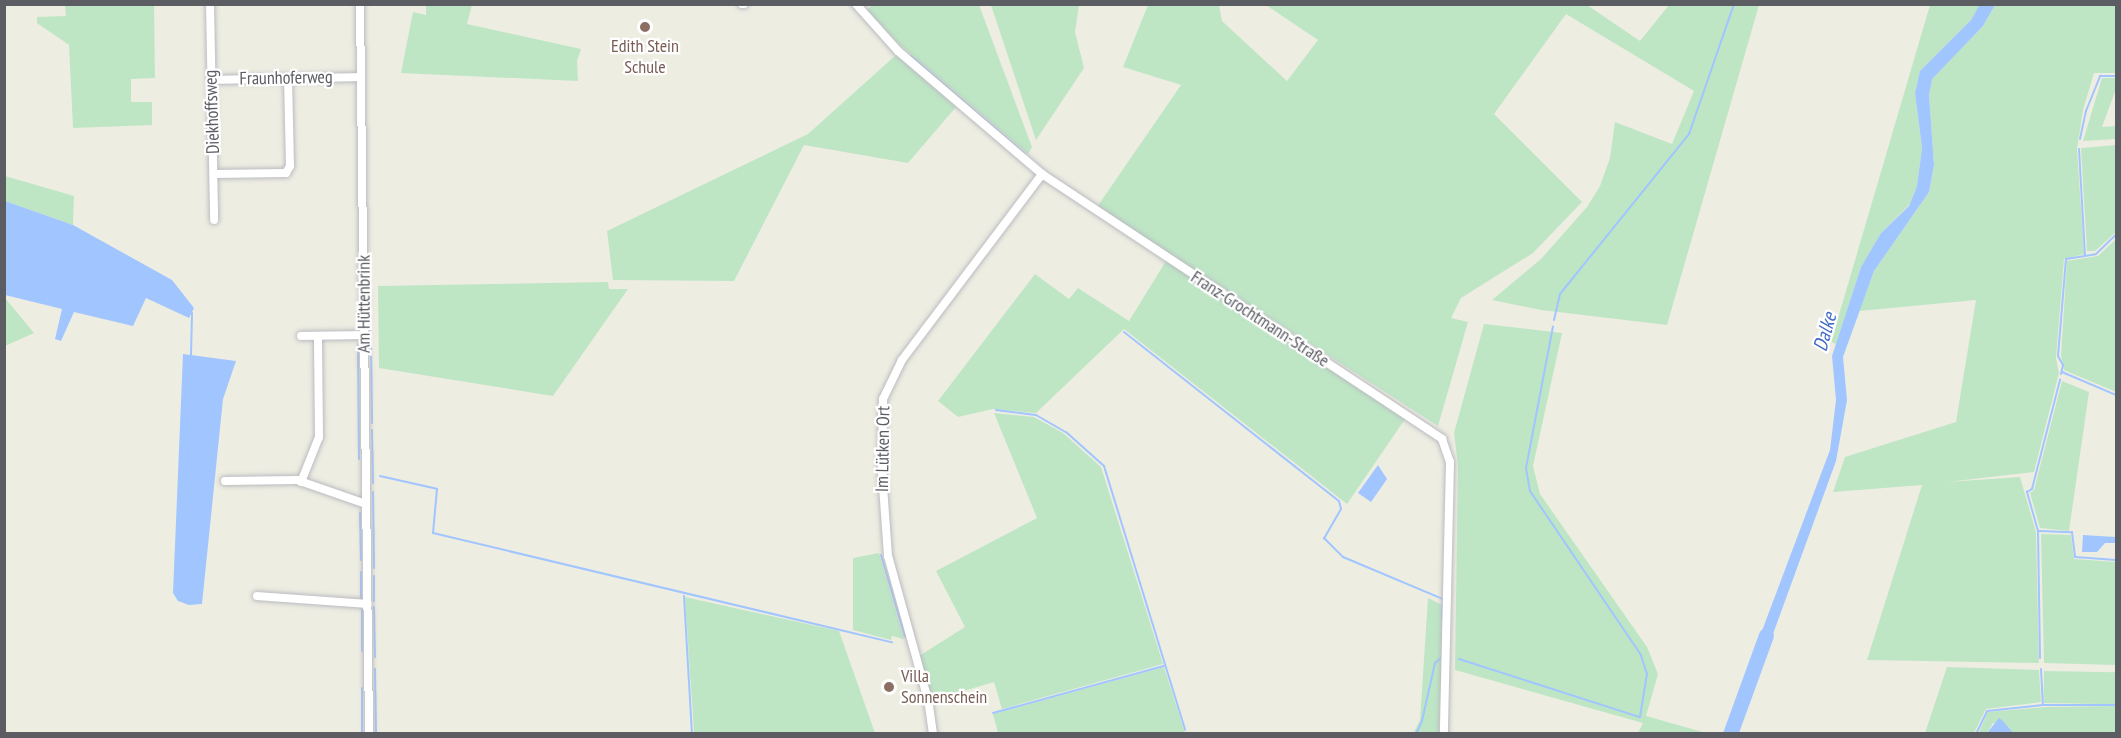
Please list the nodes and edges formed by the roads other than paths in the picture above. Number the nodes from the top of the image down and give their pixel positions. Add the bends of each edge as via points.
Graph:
1 (210, 4) edge
2 (360, 4) edge
3 (856, 4) edge
4 (361, 77) junction
5 (288, 78) junction
6 (212, 80) junction
7 (214, 174) junction
8 (1042, 174) junction
9 (214, 220) dead end
10 (364, 335) junction
11 (301, 336) dead end
12 (318, 336) junction
13 (225, 481) dead end
14 (301, 482) junction
15 (366, 504) junction
16 (257, 596) dead end
17 (368, 604) junction
18 (369, 734) edge
19 (933, 734) edge
20 (1444, 734) edge

1 - 6 street, Diekhoffsweg
2 - 4 street, Am Hüttenbrink
3 - 8 street, Franz-Grochtmann-Straße via 898,51
4 - 5 street, Fraunhoferweg
4 - 10 street, Am Hüttenbrink
5 - 6 street, Fraunhoferweg
5 - 7 street via 290,166 286,173
6 - 7 street, Diekhoffsweg
7 - 9 street, Diekhoffsweg
8 - 19 street, Im Lütken Ort via 902,360 883,399 882,473 888,556 928,700
8 - 20 street, Franz-Grochtmann-Straße via 1442,439 1450,462
10 - 12 street
10 - 15 street, Am Hüttenbrink
11 - 12 street
12 - 14 street via 319,437
13 - 14 street
14 - 15 street
15 - 17 street, Am Hüttenbrink
16 - 17 street
17 - 18 street, Am Hüttenbrink

